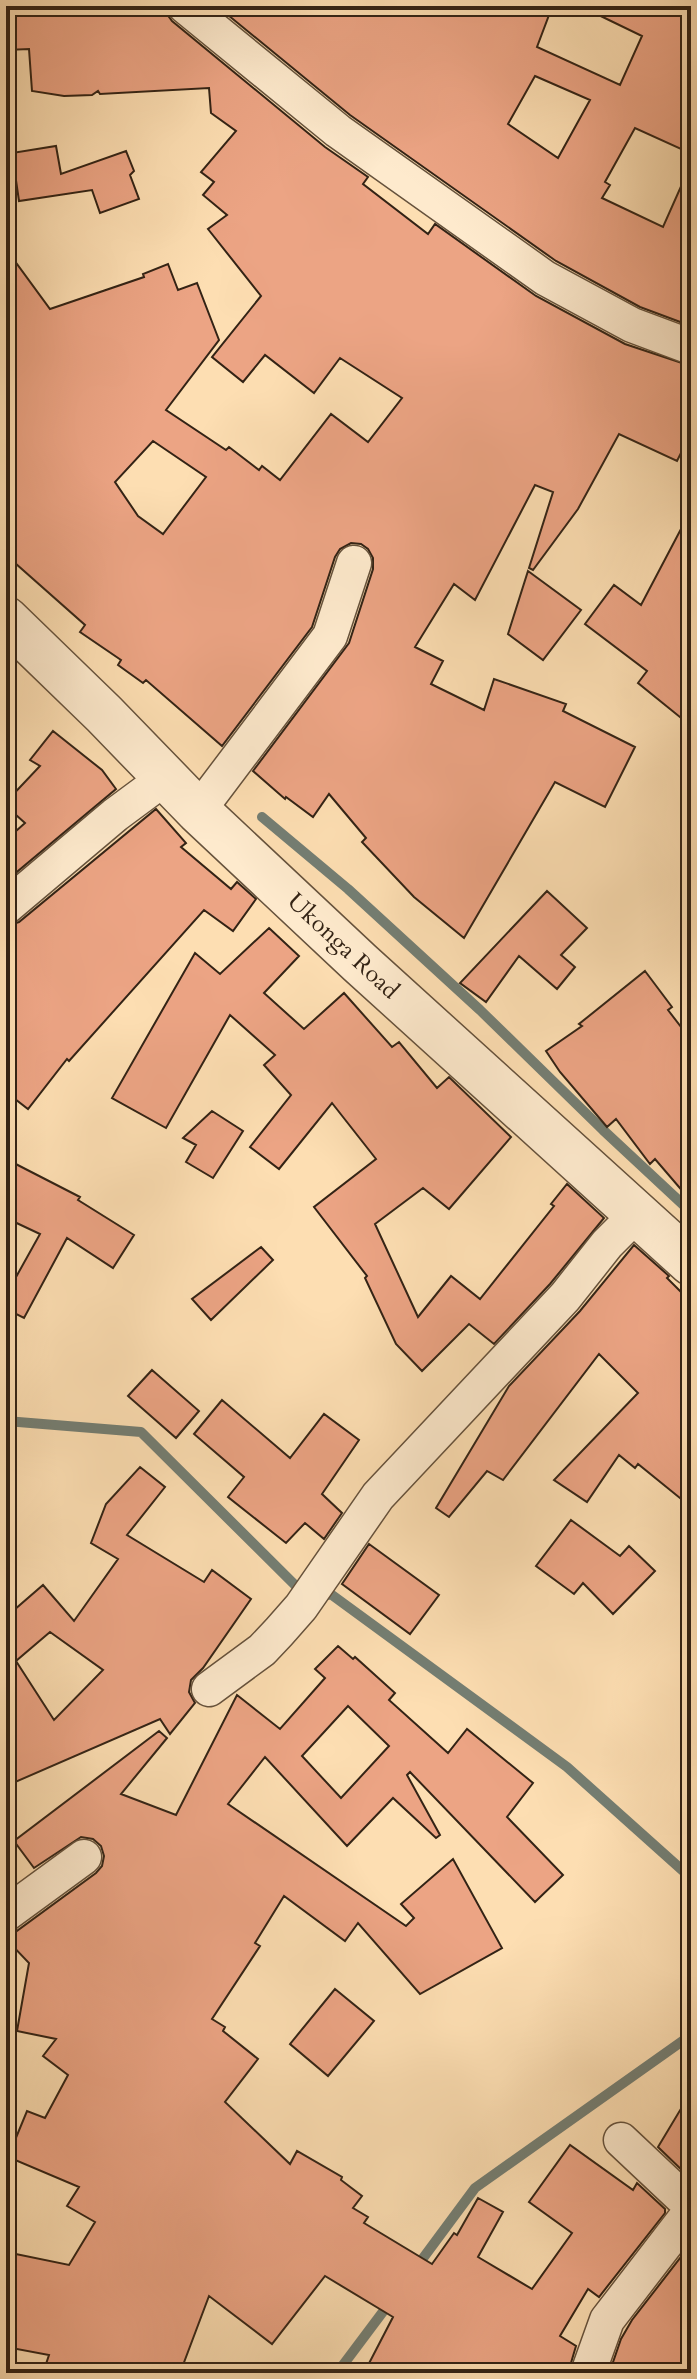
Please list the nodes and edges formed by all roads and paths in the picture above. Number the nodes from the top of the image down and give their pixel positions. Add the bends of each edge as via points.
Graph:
1 (185, 6) edge
2 (691, 347) edge
3 (354, 563) dead end
4 (6, 619) edge
5 (165, 778) junction
6 (198, 811) junction
7 (6, 907) edge
8 (638, 1213) junction
9 (691, 1263) edge
10 (209, 1689) dead end
11 (84, 1857) dead end
12 (6, 1914) edge
13 (621, 2140) dead end
14 (691, 2209) edge
15 (588, 2373) edge

1 - 2 street via 338,131 545,278 632,325
3 - 6 street via 330,636
4 - 5 street, Ukonga Road
5 - 6 street, Ukonga Road
5 - 7 street
6 - 8 street, Ukonga Road
8 - 9 street, Ukonga Road
8 - 10 street via 378,1496 279,1632
11 - 12 street
13 - 14 street
14 - 15 street via 607,2320

